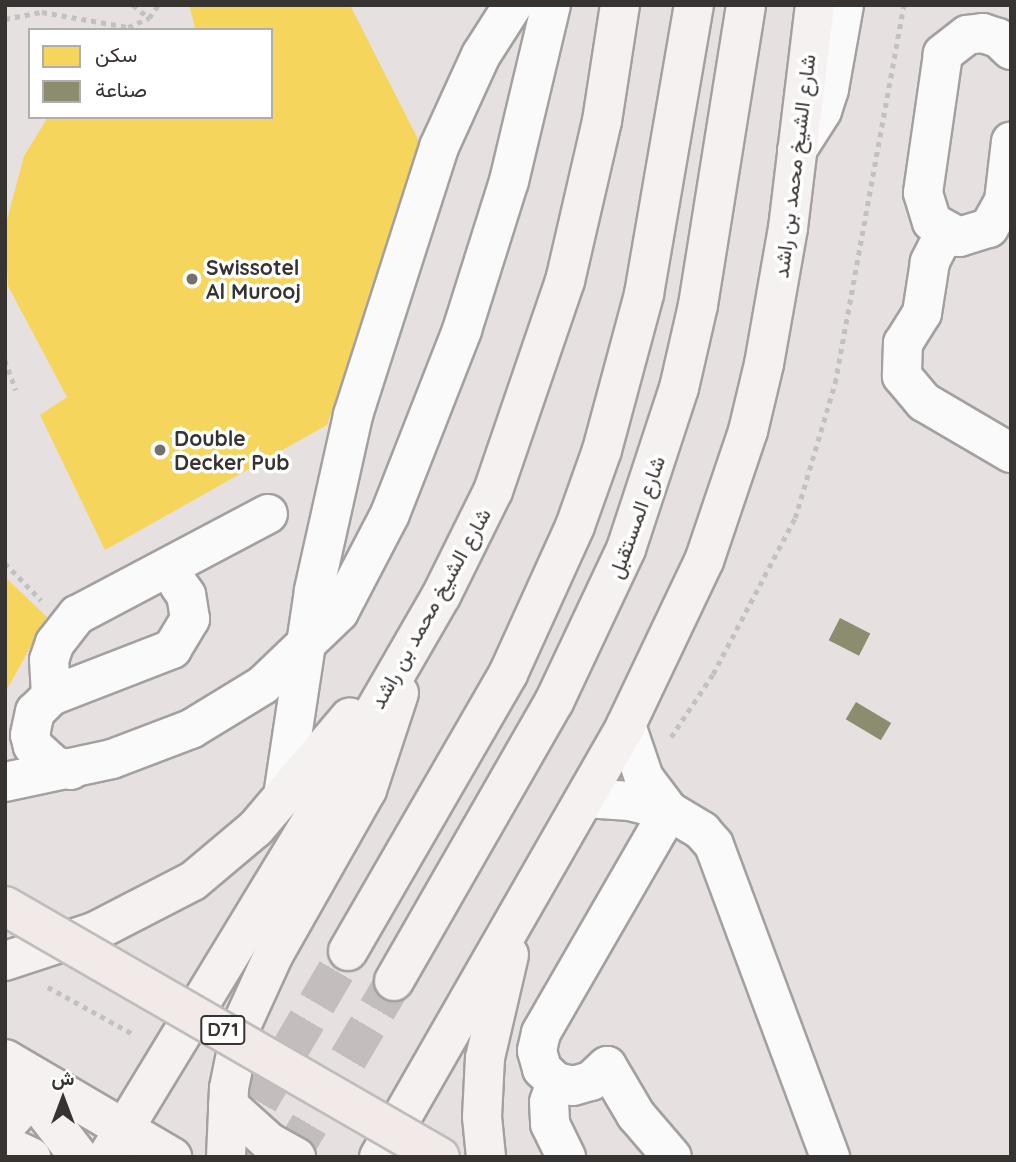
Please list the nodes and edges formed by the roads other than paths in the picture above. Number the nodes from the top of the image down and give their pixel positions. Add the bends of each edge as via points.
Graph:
1 (513, 5) edge
2 (551, 5) edge
3 (620, 5) edge
4 (694, 5) edge
5 (746, 5) edge
6 (815, 5) edge
7 (844, 5) edge
8 (994, 29) edge
9 (1011, 141) edge
10 (797, 150) junction
11 (944, 232) junction
12 (1011, 453) edge
13 (268, 514) dead end
14 (179, 585) dead end
15 (410, 646) junction
16 (305, 650) junction
17 (51, 696) junction
18 (626, 725) junction
19 (71, 770) junction
20 (5, 782) edge
21 (282, 796) junction
22 (585, 798) junction
23 (668, 811) junction
24 (5, 906) edge
25 (519, 913) junction
26 (348, 951) tunnel mouth
27 (5, 961) edge
28 (394, 981) tunnel mouth
29 (5, 1060) edge
30 (556, 1082) junction
31 (228, 1105) junction
32 (5, 1126) edge
33 (115, 1142) edge
34 (5, 1145) edge
35 (31, 1157) edge
36 (79, 1157) edge
37 (172, 1157) edge
38 (226, 1157) edge
39 (296, 1157) edge
40 (379, 1157) edge
41 (440, 1157) edge
42 (486, 1157) edge
43 (566, 1157) edge
44 (672, 1157) edge
45 (830, 1157) edge

1 - 16 street via 461,95 420,200 338,473
2 - 16 street via 509,181 448,367 357,584
3 - 15 main road, شارع الشيخ محمد بن راشد via 586,202 541,359 493,491
4 - 26 main road via 645,294 602,450 579,514 508,674
5 - 28 main road, شارع المستقبل via 698,305 679,388 626,549 554,702
6 - 10 main road, شارع الشيخ محمد بن راشد
7 - 10 street via 830,89
8 - 11 street via 953,42 939,69 923,193 932,222
9 - 11 street via 999,216 975,235
10 - 18 main road, شارع الشيخ محمد بن راشد via 777,296 748,430 704,561
11 - 12 street via 930,262 922,313 903,343 902,376 924,402
13 - 17 street via 203,544 78,615 60,635 49,660
14 - 17 street via 186,595 190,619 172,649
15 - 21 main road
15 - 31 main road via 385,746 367,790 256,989 233,1059
15 - 33 main road, شارع الشيخ محمد بن راشد via 311,821
16 - 19 street via 263,685 191,729
16 - 21 street
17 - 19 street via 34,712 30,735 42,758
18 - 22 main road, شارع الشيخ محمد بن راشد
18 - 23 street via 645,778
19 - 20 street
21 - 27 main road via 226,856 193,881 96,931
22 - 23 street via 630,801
22 - 25 main road, شارع الشيخ محمد بن راشد
23 - 30 street via 541,1033 537,1051 542,1069
23 - 45 street via 702,831 724,862
24 - 41 highway, D71, bridge
25 - 40 main road, شارع الشيخ محمد بن راشد
25 - 42 main road via 485,1058 482,1117
29 - 32 main road via 21,1098 20,1110
29 - 33 main road
29 - 36 main road
30 - 43 street via 549,1102 550,1124
30 - 44 street via 573,1086 591,1082 607,1066 636,1115
31 - 38 main road
31 - 39 main road via 269,1143
33 - 37 main road
34 - 35 main road

